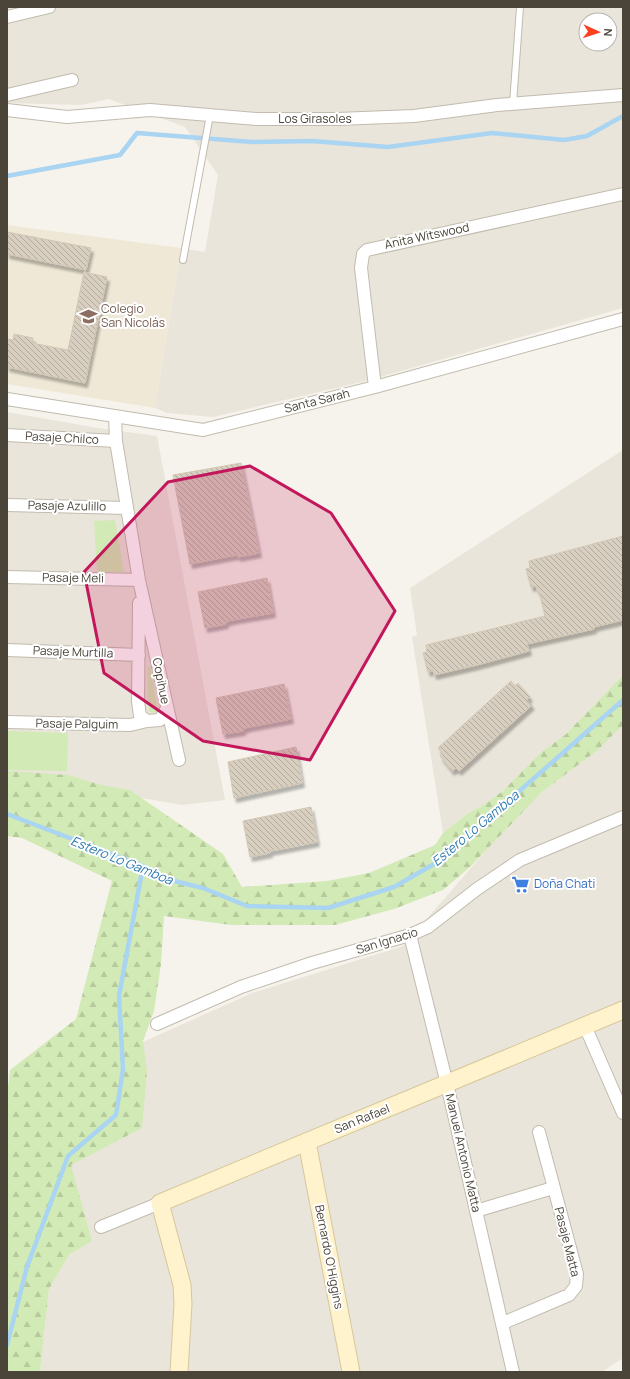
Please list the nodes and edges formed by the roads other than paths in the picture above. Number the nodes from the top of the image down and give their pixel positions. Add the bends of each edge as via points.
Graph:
1 (49, 7) edge
2 (520, 7) edge
3 (7, 17) edge
4 (72, 80) dead end
5 (7, 95) edge
6 (623, 95) edge
7 (513, 104) junction
8 (7, 110) edge
9 (210, 115) junction
10 (623, 194) edge
11 (183, 260) dead end
12 (623, 319) edge
13 (375, 387) junction
14 (7, 399) edge
15 (115, 416) junction
16 (7, 435) edge
17 (116, 440) junction
18 (7, 505) edge
19 (127, 508) junction
20 (7, 577) edge
21 (139, 580) junction
22 (7, 650) edge
23 (138, 655) junction
24 (167, 708) junction
25 (147, 721) junction
26 (7, 722) edge
27 (179, 760) dead end
28 (623, 817) edge
29 (410, 935) junction
30 (623, 1010) edge
31 (157, 1024) dead end
32 (584, 1026) junction
33 (447, 1084) junction
34 (623, 1113) edge
35 (539, 1132) dead end
36 (307, 1142) junction
37 (553, 1188) junction
38 (160, 1203) junction
39 (476, 1211) junction
40 (101, 1227) dead end
41 (503, 1323) junction
42 (179, 1372) edge
43 (351, 1372) edge
44 (513, 1372) edge

1 - 3 street
2 - 7 lane
4 - 5 street
6 - 7 street, Los Girasoles
7 - 9 street, Los Girasoles via 414,116 337,119 257,119
8 - 9 street, Los Girasoles via 67,117 150,110
9 - 11 lane
10 - 13 street, Anita Witswood via 367,250 363,254 361,268
12 - 13 street, Santa Sarah
13 - 15 street, Santa Sarah via 203,430
14 - 15 street, Santa Sarah
15 - 17 street, Copihue
16 - 17 street, Pasaje Chilco
17 - 19 street, Copihue
18 - 19 street, Pasaje Azulillo
19 - 21 street, Copihue
20 - 21 street, Pasaje Meli
21 - 23 street, Copihue
21 - 24 street, Copihue
22 - 23 street, Pasaje Murtilla
23 - 25 street, Copihue via 139,712
24 - 25 street, Copihue via 160,720
24 - 27 street
25 - 26 street, Pasaje Palguim via 130,725
28 - 29 street, San Ignacio via 520,860 428,927
29 - 31 street, San Ignacio via 312,963 241,987
29 - 33 street, Manuel Antonio Matta
30 - 32 street, San Rafael
32 - 33 street, San Rafael
32 - 34 street
33 - 36 street, San Rafael
33 - 39 street, Manuel Antonio Matta
35 - 37 street, Pasaje Matta
36 - 38 street, San Rafael
36 - 43 street, Bernardo O'Higgins
37 - 39 street
37 - 41 street, Pasaje Matta via 576,1274 576,1286 569,1295
38 - 40 street, San Rafael
38 - 42 street via 182,1286
39 - 41 street, Manuel Antonio Matta
41 - 44 street, Manuel Antonio Matta

